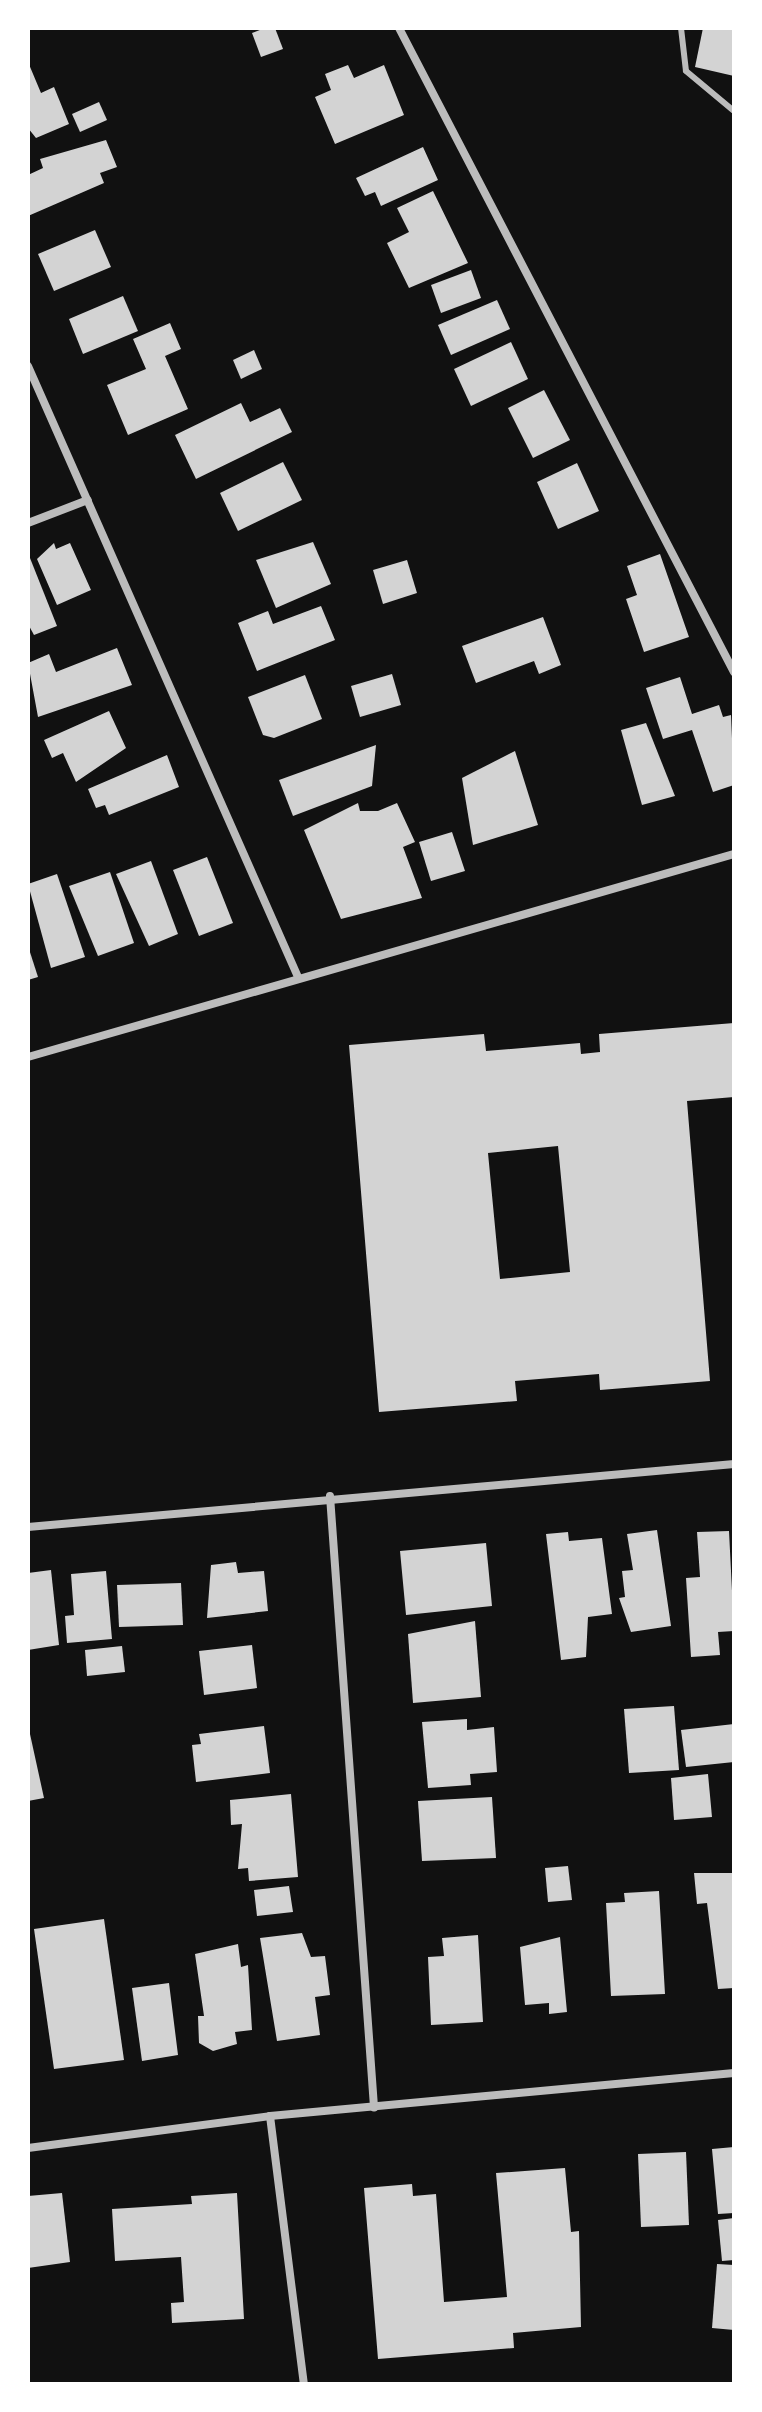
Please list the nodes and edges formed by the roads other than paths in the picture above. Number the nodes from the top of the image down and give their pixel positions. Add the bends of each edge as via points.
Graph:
1 (399, 28) edge
2 (681, 28) edge
3 (734, 111) edge
4 (28, 366) edge
5 (88, 500) junction
6 (28, 523) edge
7 (734, 672) edge
8 (734, 854) edge
9 (298, 977) junction
10 (28, 1057) edge
11 (734, 1464) edge
12 (330, 1496) junction
13 (28, 1527) edge
14 (734, 2073) edge
15 (374, 2107) junction
16 (270, 2116) junction
17 (28, 2148) edge
18 (304, 2384) edge

1 - 7 street
2 - 3 lane via 686,71
4 - 5 street
5 - 6 street
5 - 9 street
8 - 9 street
9 - 10 street
11 - 12 street
12 - 13 street
12 - 15 street
14 - 15 street
15 - 16 street
16 - 17 street
16 - 18 street

